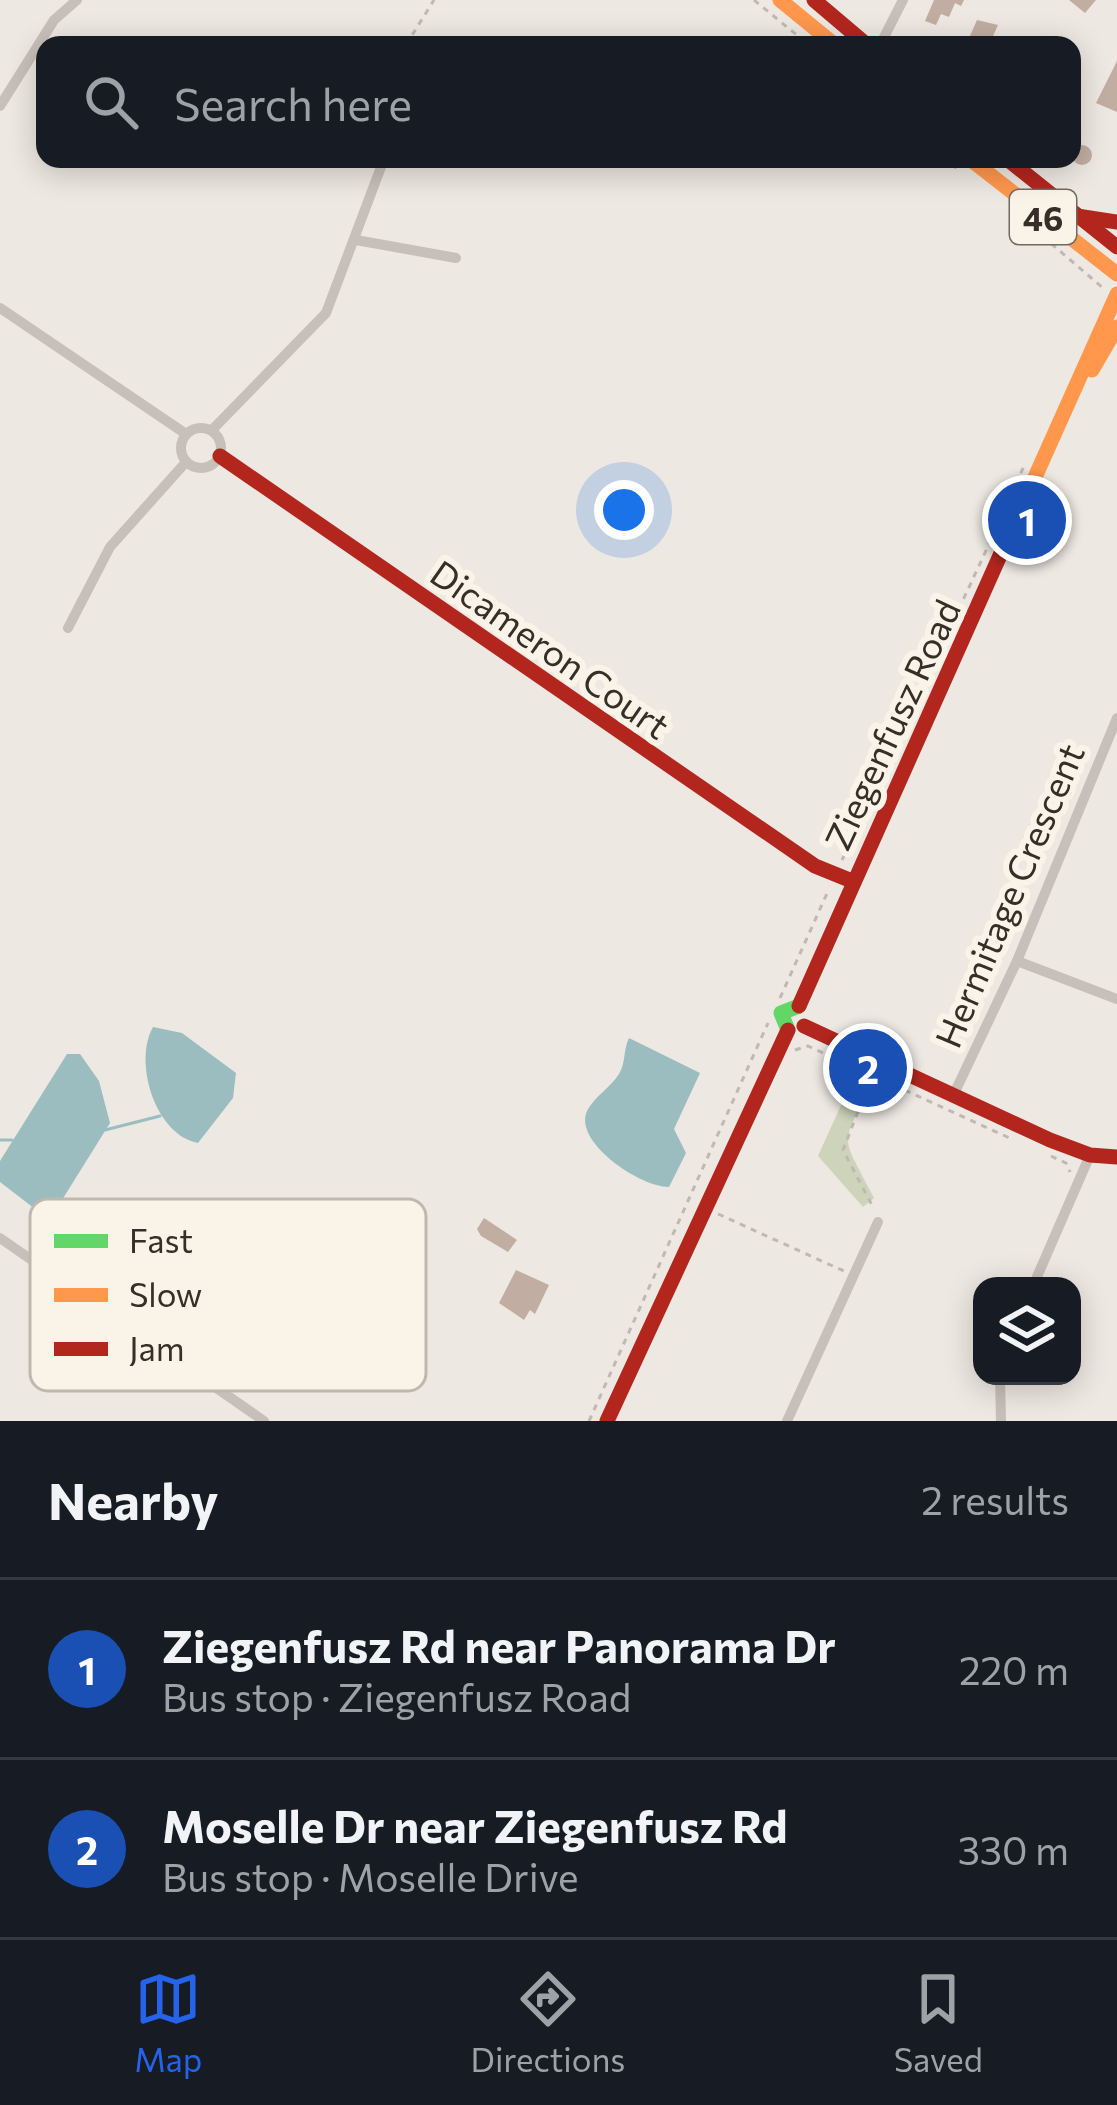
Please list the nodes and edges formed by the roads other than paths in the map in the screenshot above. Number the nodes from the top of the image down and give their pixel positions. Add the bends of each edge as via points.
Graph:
1 (76, 0) edge
2 (780, 0) edge
3 (814, 0) edge
4 (903, 0) edge
5 (44, 36) edge
6 (824, 36) edge
7 (856, 36) edge
8 (885, 36) edge
9 (36, 49) edge
10 (0, 106) edge
11 (381, 168) edge
12 (982, 168) edge
13 (1017, 168) edge
14 (1076, 215) junction
15 (1117, 222) edge
16 (356, 241) junction
17 (1117, 248) edge
18 (456, 258) dead end
19 (1117, 274) edge
20 (1110, 294) edge
21 (0, 308) edge
22 (1117, 327) edge
23 (1071, 403) junction
24 (212, 430) junction
25 (186, 434) junction
26 (220, 456) junction
27 (186, 462) junction
28 (68, 628) dead end
29 (1117, 718) edge
30 (852, 881) junction
31 (1018, 961) junction
32 (1117, 999) edge
33 (796, 1028) junction
34 (953, 1096) junction
35 (1090, 1155) junction
36 (1117, 1157) edge
37 (878, 1222) road end
38 (0, 1238) edge
39 (30, 1259) edge
40 (1037, 1277) edge
41 (1000, 1385) edge
42 (221, 1391) edge
43 (264, 1421) edge
44 (607, 1421) edge
45 (787, 1421) edge
46 (1001, 1421) edge

1 - 5 street
2 - 6 street
3 - 7 street
4 - 8 street
9 - 10 street
11 - 16 street
12 - 19 street, 46
13 - 14 street, 46
14 - 15 street
14 - 17 street, 46
16 - 18 street
16 - 24 street via 315,329
20 - 23 street, Ziegenfusz Road
21 - 25 street
22 - 23 street, Ziegenfusz Road
23 - 30 street, Ziegenfusz Road
24 - 25 street
24 - 26 street
25 - 27 street
26 - 27 street via 202,468
26 - 30 street, Dicameron Court via 815,866
27 - 28 street via 110,548
29 - 31 street, Hermitage Crescent
30 - 33 street, Ziegenfusz Road
31 - 32 street
31 - 34 street, Hermitage Crescent
33 - 34 street
33 - 44 street
34 - 35 street
35 - 36 street
35 - 40 street
37 - 45 street
38 - 39 street
41 - 46 street
42 - 43 street

